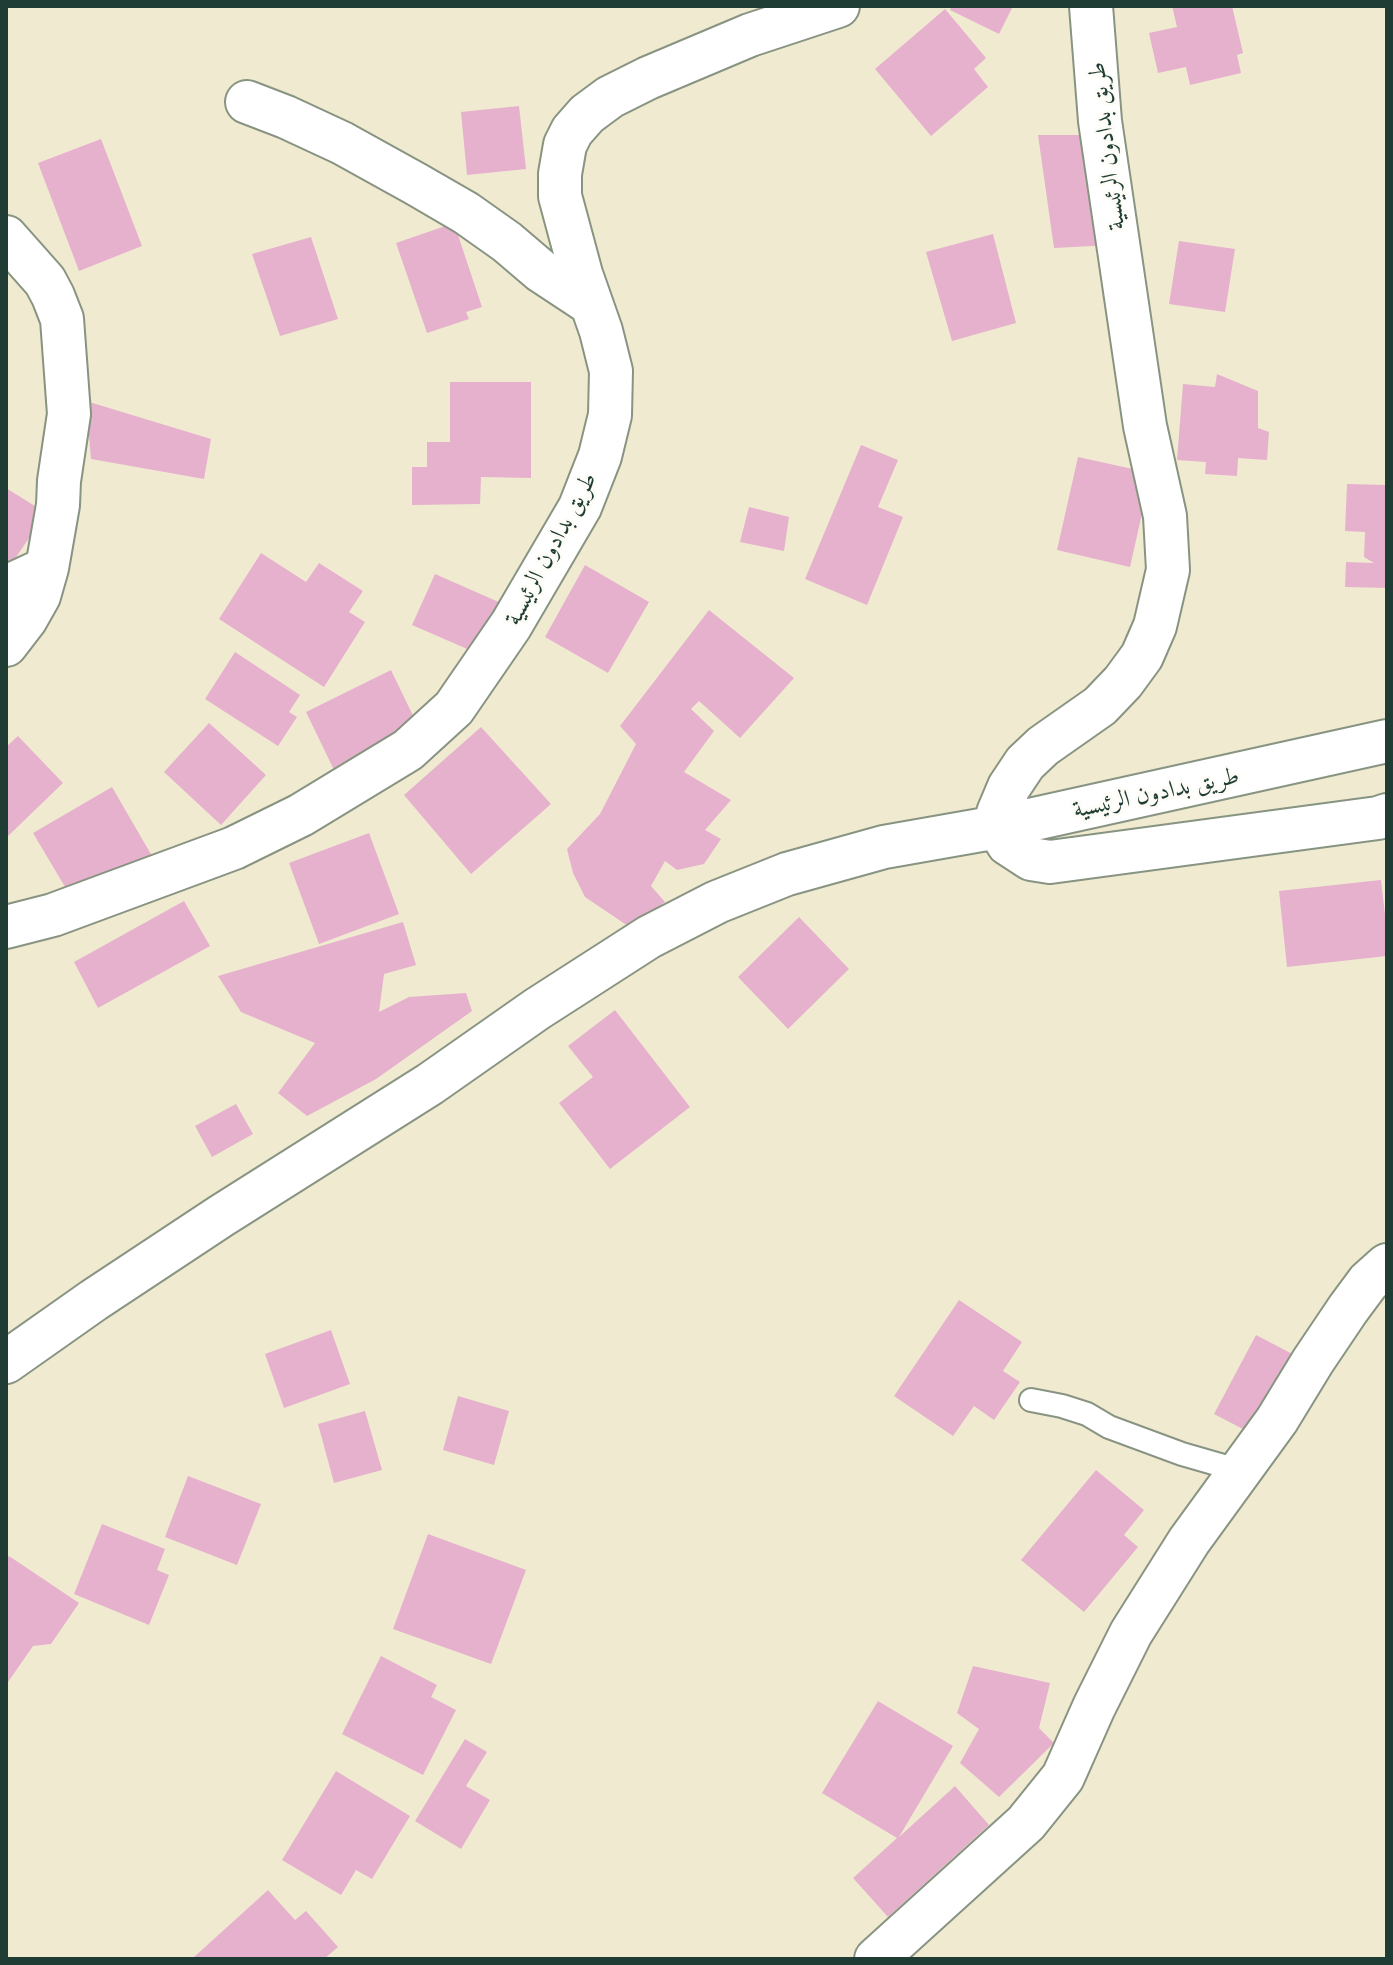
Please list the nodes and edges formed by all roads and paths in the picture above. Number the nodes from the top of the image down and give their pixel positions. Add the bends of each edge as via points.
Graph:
1 (838, 6) edge
2 (1091, 6) edge
3 (247, 102) dead end
4 (6, 237) edge
5 (591, 304) junction
6 (47, 568) junction
7 (6, 587) edge
8 (6, 645) edge
9 (1387, 741) edge
10 (1387, 815) edge
11 (998, 827) junction
12 (6, 927) edge
13 (1387, 1265) edge
14 (6, 1362) edge
15 (1031, 1400) dead end
16 (1241, 1471) junction
17 (876, 1959) edge

1 - 5 street, طريق بدادون الرئيسية via 750,35 648,78 610,97 572,131 565,145 560,196
2 - 11 street, طريق بدادون الرئيسية via 1100,121 1145,426 1165,516 1168,570 1142,656 1100,706 1025,763 998,813
3 - 5 street via 342,143 466,213
4 - 6 street via 45,281 62,319 69,414
5 - 12 street, طريق بدادون الرئيسية via 611,371 610,415 600,456 580,507 511,625 454,708 408,750 301,815 234,848 53,915
6 - 7 street
6 - 8 street via 39,596
9 - 11 street, طريق بدادون الرئيسية
10 - 11 street via 1050,862 1031,859 1008,844
11 - 14 street via 884,847 787,874 649,937
13 - 16 street via 1348,1309
15 - 16 lane via 1087,1414 1109,1427
16 - 17 street via 1131,1633 1063,1777 1026,1823

